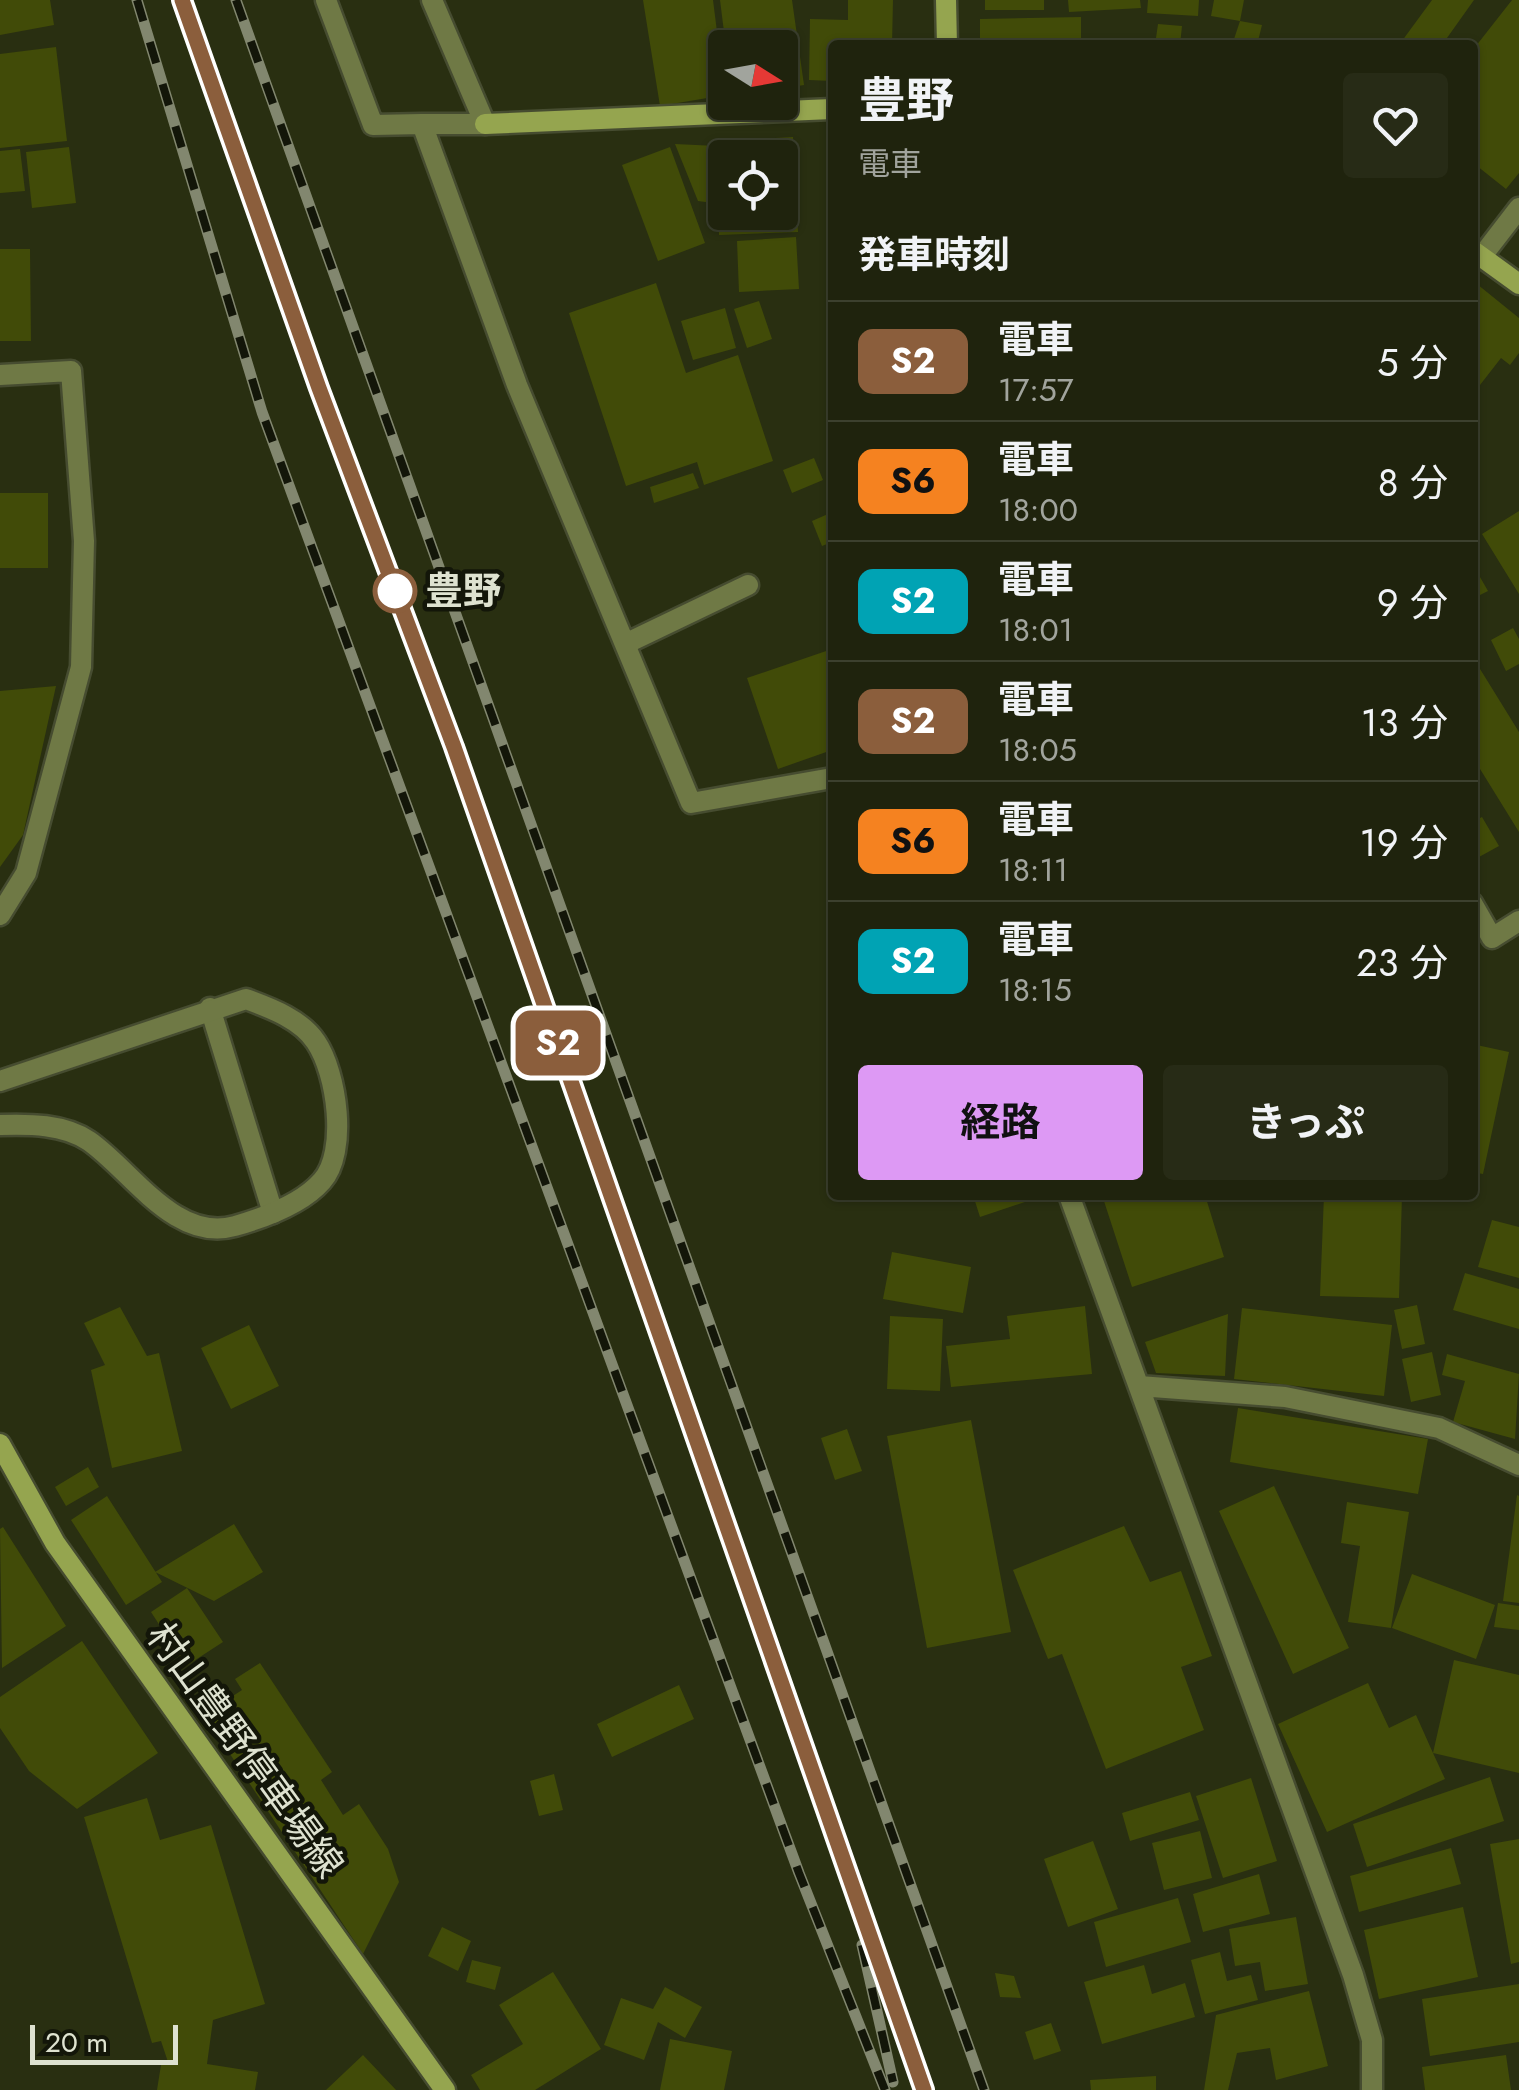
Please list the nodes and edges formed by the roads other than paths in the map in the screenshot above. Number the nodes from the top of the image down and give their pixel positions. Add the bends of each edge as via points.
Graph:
1 (326, 0) edge
2 (432, 0) edge
3 (946, 0) edge
4 (947, 40) edge
5 (828, 110) edge
6 (422, 124) junction
7 (485, 124) junction
8 (1519, 208) edge
9 (1478, 252) edge
10 (1478, 254) edge
11 (1519, 284) edge
12 (0, 375) edge
13 (748, 585) dead end
14 (625, 644) junction
15 (828, 779) edge
16 (1478, 913) edge
17 (0, 915) edge
18 (1519, 921) edge
19 (210, 1008) junction
20 (0, 1081) edge
21 (0, 1125) edge
22 (1071, 1200) edge
23 (274, 1213) junction
24 (1139, 1386) junction
25 (0, 1444) edge
26 (1519, 1465) edge
27 (446, 2090) edge
28 (1372, 2090) edge

1 - 6 street via 373,125
2 - 7 street
3 - 4 main road
5 - 7 main road
6 - 7 street
6 - 14 street via 517,385
8 - 9 street
10 - 11 main road
12 - 17 street via 71,370 84,541 81,667 26,873
13 - 14 street
14 - 15 street via 691,803
16 - 18 street via 1492,938
19 - 20 street
19 - 23 street
19 - 23 street via 246,998 284,1013 316,1041 330,1076 340,1134 324,1180
21 - 23 street via 38,1124 86,1139 182,1221 229,1228
22 - 24 street
24 - 26 street via 1285,1397 1420,1424
24 - 28 street via 1353,1975 1372,2040
25 - 27 main road, 村山豊野停車場線 via 54,1543

